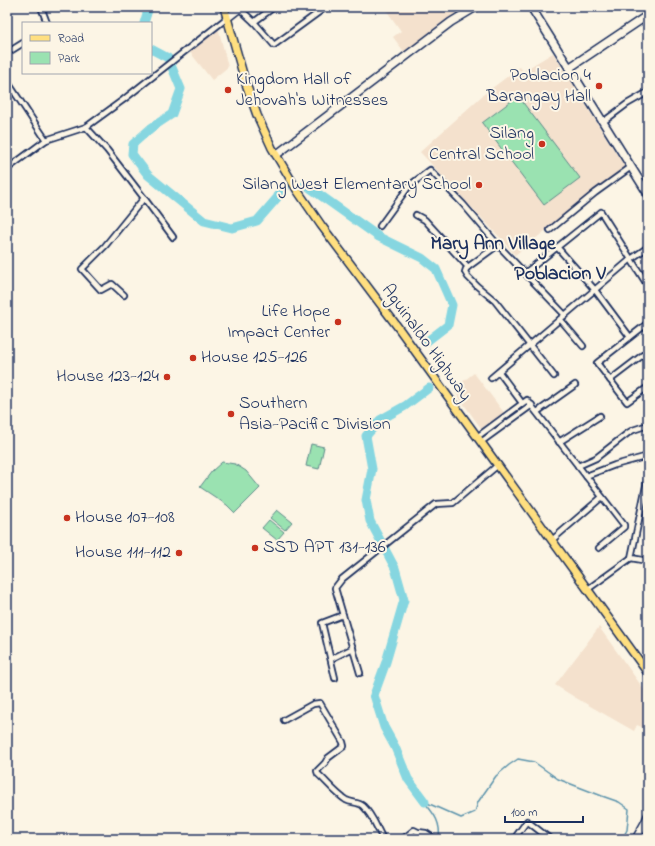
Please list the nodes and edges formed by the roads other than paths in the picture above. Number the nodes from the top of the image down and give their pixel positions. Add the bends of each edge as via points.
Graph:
1 (41, 7) edge
2 (224, 7) edge
3 (274, 7) edge
4 (326, 7) edge
5 (476, 7) edge
6 (531, 7) edge
7 (240, 8) edge
8 (648, 15) edge
9 (227, 18) junction
10 (47, 22) edge
11 (254, 22) junction
12 (22, 44) edge
13 (7, 53) edge
14 (569, 68) junction
15 (7, 81) edge
16 (648, 92) edge
17 (603, 122) junction
18 (86, 127) junction
19 (46, 140) junction
20 (276, 155) junction
21 (631, 167) junction
22 (7, 169) edge
23 (648, 194) edge
24 (144, 198) junction
25 (416, 215) dead end
26 (380, 226) dead end
27 (550, 230) dead end
28 (173, 237) dead end
29 (498, 245) junction
30 (557, 247) junction
31 (648, 247) edge
32 (631, 259) junction
33 (468, 267) junction
34 (525, 273) junction
35 (648, 286) edge
36 (595, 290) junction
37 (124, 295) dead end
38 (566, 315) junction
39 (560, 319) junction
40 (648, 323) edge
41 (630, 337) junction
42 (529, 346) junction
43 (583, 346) dead end
44 (648, 351) edge
45 (499, 372) junction
46 (554, 376) dead end
47 (491, 378) dead end
48 (610, 380) junction
49 (575, 385) dead end
50 (648, 387) edge
51 (522, 403) junction
52 (532, 405) junction
53 (537, 412) junction
54 (600, 416) dead end
55 (648, 425) edge
56 (479, 440) junction
57 (560, 442) junction
58 (648, 456) edge
59 (498, 465) junction
60 (578, 466) junction
61 (586, 476) junction
62 (648, 476) edge
63 (602, 497) junction
64 (552, 540) junction
65 (599, 548) dead end
66 (631, 558) junction
67 (648, 561) edge
68 (588, 589) junction
69 (343, 615) junction
70 (353, 648) junction
71 (331, 659) junction
72 (360, 673) dead end
73 (648, 673) edge
74 (335, 678) dead end
75 (284, 720) dead end
76 (648, 816) edge
77 (547, 838) edge
78 (383, 839) edge
79 (403, 839) edge
80 (434, 839) edge
81 (514, 839) edge
82 (636, 839) edge

1 - 10 street
2 - 9 main road, Aguinaldo Highway
3 - 11 street
4 - 11 street via 274,45
5 - 20 street via 451,22
6 - 14 street
7 - 9 street
7 - 11 street
8 - 14 street
9 - 18 street
9 - 20 main road, Aguinaldo Highway via 248,91
12 - 13 street
14 - 17 street
15 - 19 street
16 - 17 street
17 - 21 street
18 - 19 street
18 - 24 street
19 - 22 street
20 - 56 main road, Aguinaldo Highway via 321,225
21 - 23 street
21 - 27 street
24 - 28 street
24 - 37 street via 105,246 82,269 101,290 112,284
25 - 33 street via 425,220
26 - 29 street via 409,186 430,170
29 - 33 street
29 - 34 street
30 - 32 street via 601,212
30 - 34 street
30 - 36 street
31 - 32 street
32 - 35 street
32 - 36 street
33 - 42 street via 465,272 468,277 495,301
34 - 38 street
36 - 38 street
36 - 41 street
38 - 39 street
39 - 42 street
39 - 43 street
40 - 41 street
41 - 48 street via 597,363
42 - 45 street
42 - 46 street
44 - 48 street
45 - 47 street
45 - 51 street
48 - 50 street via 627,402
49 - 53 street
51 - 52 street via 527,400
51 - 56 street
52 - 53 street
52 - 56 street
53 - 57 street
54 - 57 street
55 - 60 street via 633,430 596,458
56 - 59 main road, Aguinaldo Highway
57 - 60 street
58 - 61 street
59 - 64 main road, Aguinaldo Highway
59 - 69 street via 453,503 436,504 342,579 335,588
60 - 61 street
61 - 63 street
62 - 66 street
63 - 64 street
63 - 65 street via 624,527
64 - 68 main road, Aguinaldo Highway
66 - 67 street
66 - 68 street
68 - 73 main road, Aguinaldo Highway
69 - 70 street
69 - 71 street via 322,623
70 - 71 street
70 - 72 street
71 - 74 street
75 - 78 street via 313,704 320,704 344,746 328,758 318,769 318,774 340,796 361,804
76 - 82 street
77 - 81 street via 527,821
79 - 80 street via 414,830 426,833

